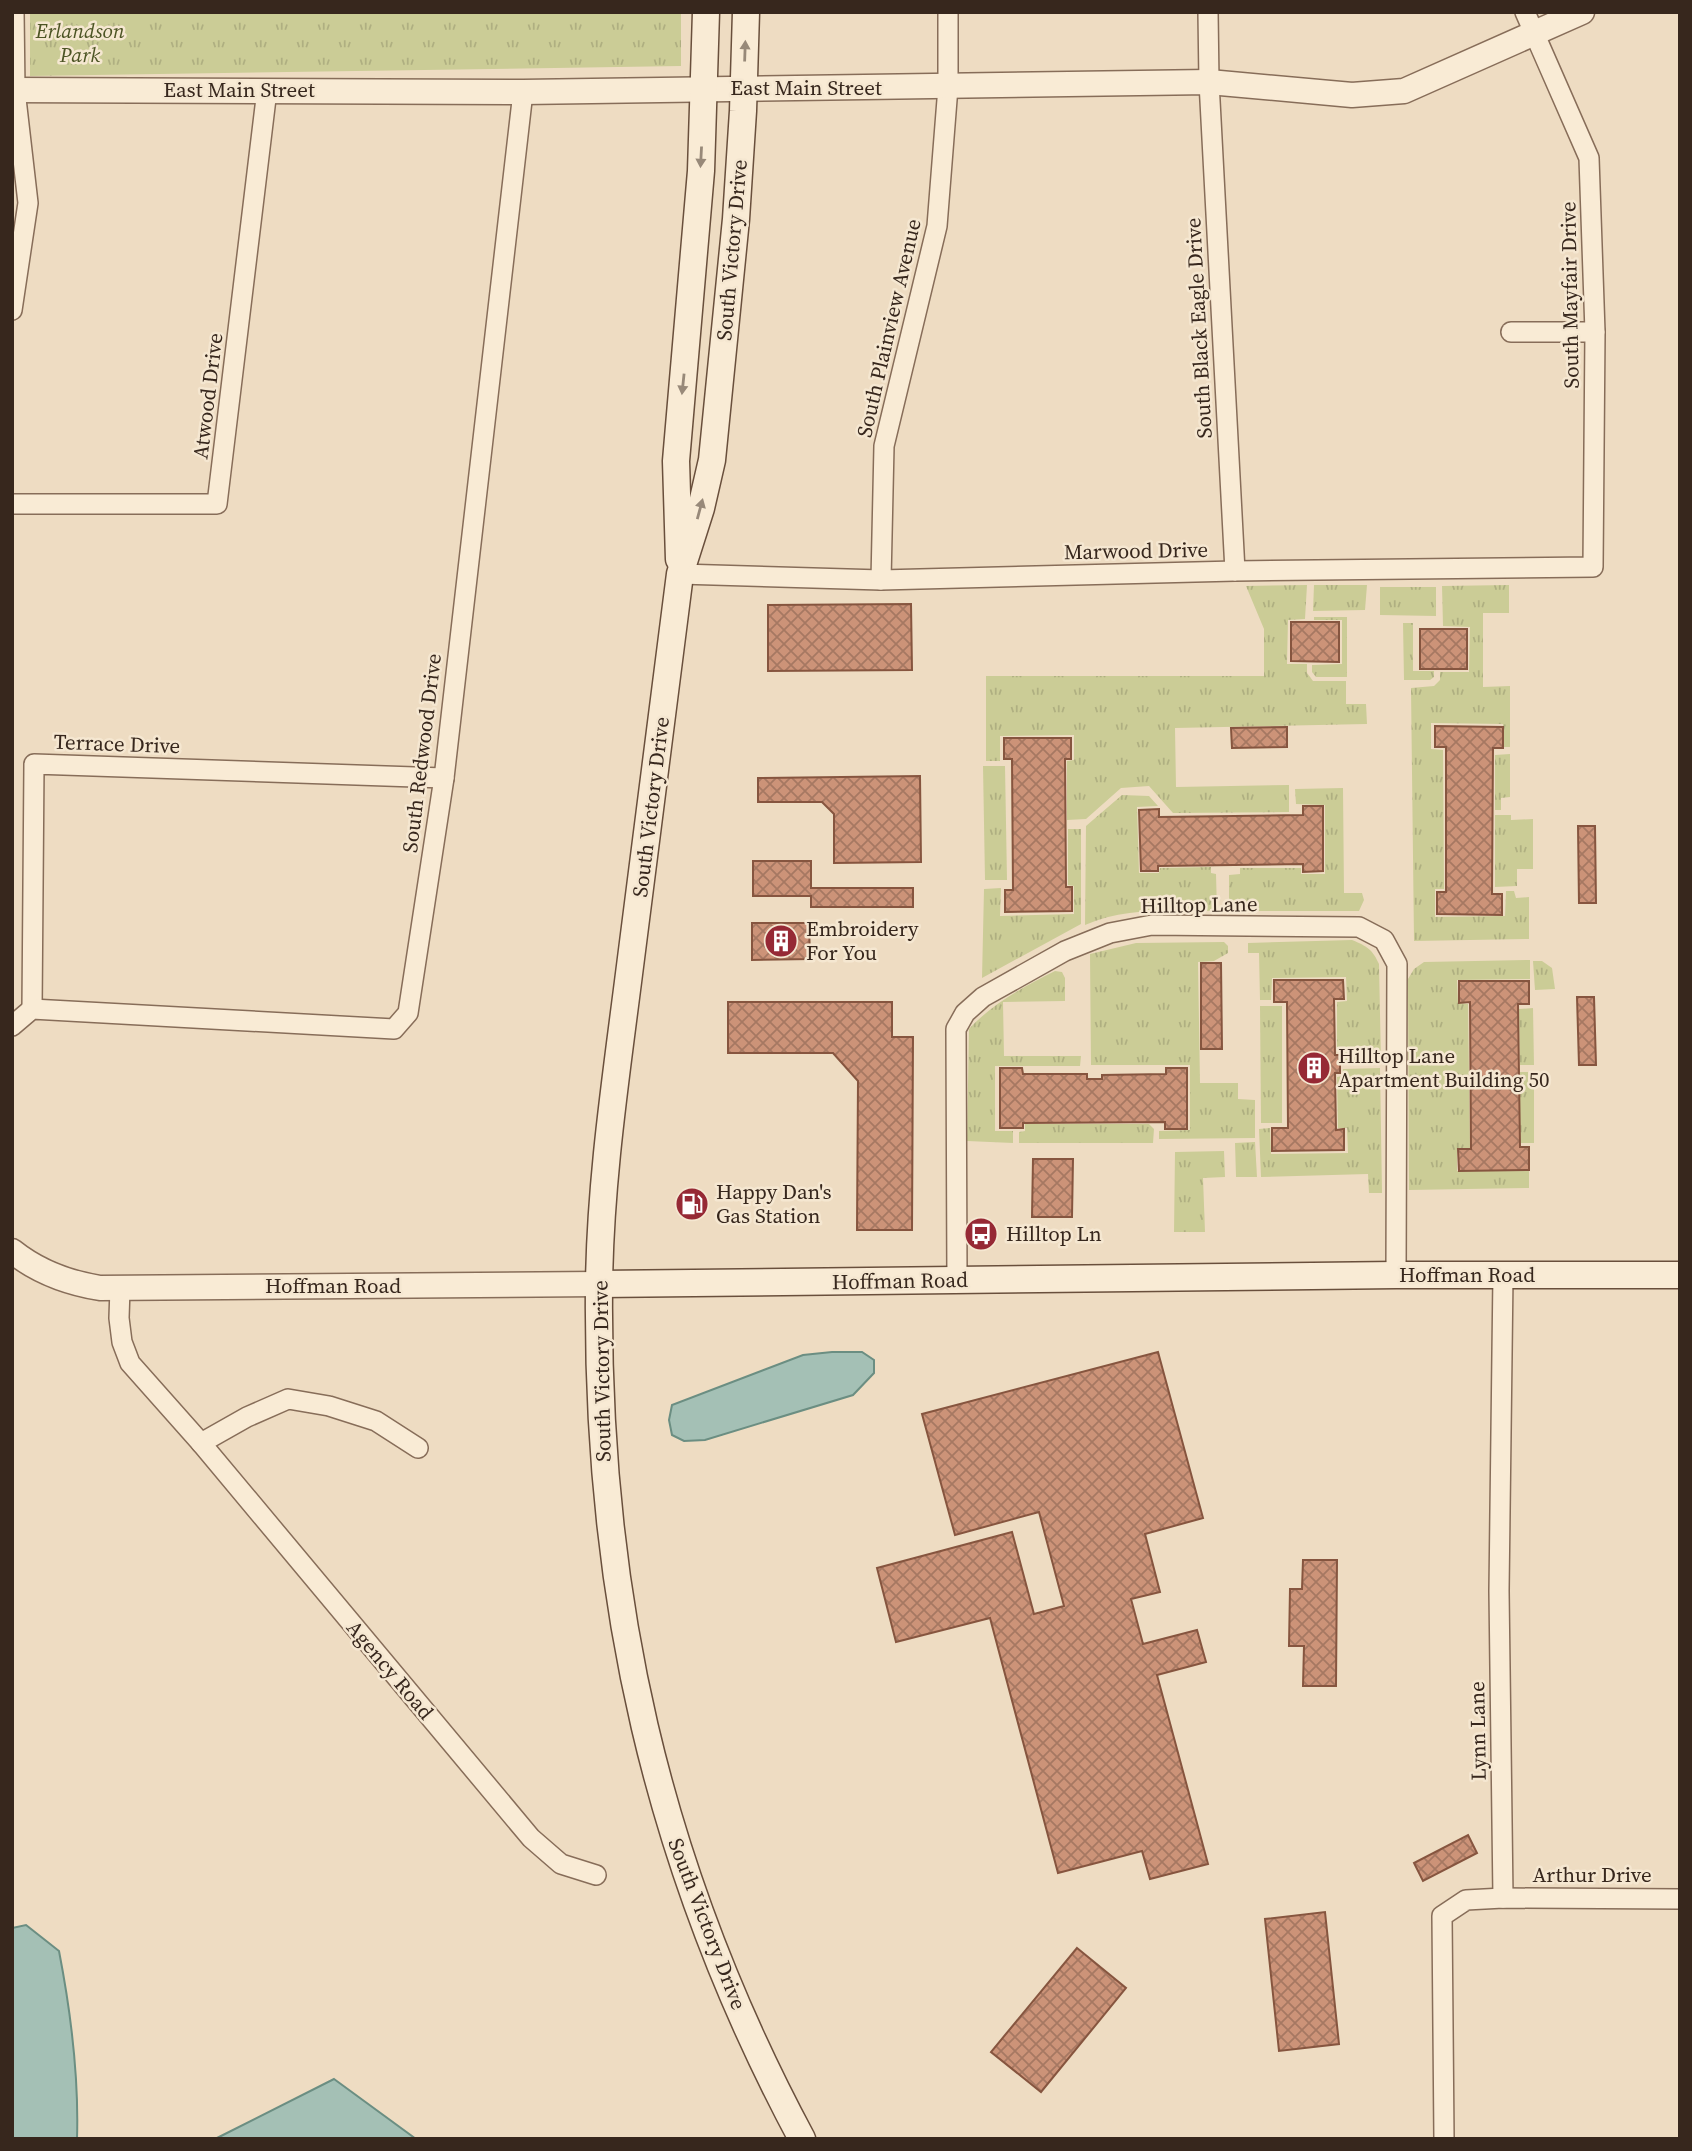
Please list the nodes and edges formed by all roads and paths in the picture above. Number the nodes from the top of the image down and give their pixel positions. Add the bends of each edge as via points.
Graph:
1 (15, 12) edge
2 (706, 12) edge
3 (746, 12) edge
4 (948, 12) edge
5 (1208, 12) edge
6 (1582, 12) edge
7 (1529, 23) edge
8 (1209, 82) junction
9 (948, 86) junction
10 (704, 89) junction
11 (744, 89) junction
12 (13, 90) edge
13 (267, 90) junction
14 (523, 92) junction
15 (12, 310) edge
16 (1511, 332) dead end
17 (1595, 332) junction
18 (12, 504) edge
19 (1593, 567) joint
20 (1235, 572) junction
21 (680, 574) junction
22 (881, 580) junction
23 (444, 778) junction
24 (32, 1009) junction
25 (12, 1026) edge
26 (12, 1251) edge
27 (1396, 1275) junction
28 (1503, 1275) junction
29 (1680, 1275) edge
30 (957, 1280) junction
31 (599, 1284) junction
32 (120, 1287) junction
33 (201, 1443) junction
34 (418, 1448) dead end
35 (596, 1875) dead end
36 (1503, 1898) junction
37 (1680, 1899) edge
38 (802, 2139) edge
39 (1444, 2139) edge

1 - 12 street
2 - 10 main road, South Victory Drive
11 -> 3 main road, South Victory Drive
4 - 9 street, South Plainview Avenue
5 - 8 street, South Black Eagle Drive
6 - 7 street, East Main Street
7 - 8 street, East Main Street via 1404,91 1352,95
7 - 17 street, South Mayfair Drive via 1589,158
8 - 9 street, East Main Street
8 - 20 street, South Black Eagle Drive
9 - 11 street, East Main Street
9 - 22 street, South Plainview Avenue via 937,226 884,446
10 - 11 street, East Main Street
10 - 14 street, East Main Street
10 -> 21 main road, South Victory Drive via 676,461
21 -> 11 main road, South Victory Drive via 712,460
12 - 13 street, East Main Street
12 - 15 street via 28,203
13 - 14 street, East Main Street
13 - 18 street, Atwood Drive via 217,504
14 - 23 street, South Redwood Drive
16 - 17 street
17 - 19 street, South Mayfair Drive
19 - 20 street, Marwood Drive
20 - 22 street, Marwood Drive
21 - 22 street, Marwood Drive
21 - 31 main road, South Victory Drive via 609,1140
23 - 24 street, South Redwood Drive via 413,992 408,1013 394,1028
23 - 24 street, Terrace Drive via 34,764
24 - 25 street
26 - 32 street via 78,1284
27 - 28 main road, Hoffman Road
27 - 30 main road, Hoffman Road
27 - 30 street, Hilltop Lane via 1397,964 1384,940 1359,927 1152,925 1110,933 1065,951 983,997 956,1028
28 - 29 main road, Hoffman Road
28 - 36 street, Lynn Lane via 1499,1591
30 - 31 main road, Hoffman Road
31 - 32 street, Hoffman Road
31 - 38 main road, South Victory Drive via 607,1511 623,1625 651,1759 711,1943
32 - 33 street, Agency Road via 122,1342 130,1363
33 - 34 street via 288,1399 376,1421
33 - 35 street, Agency Road via 530,1838 561,1864
36 - 37 street, Arthur Drive
36 - 39 street via 1466,1899 1442,1916

